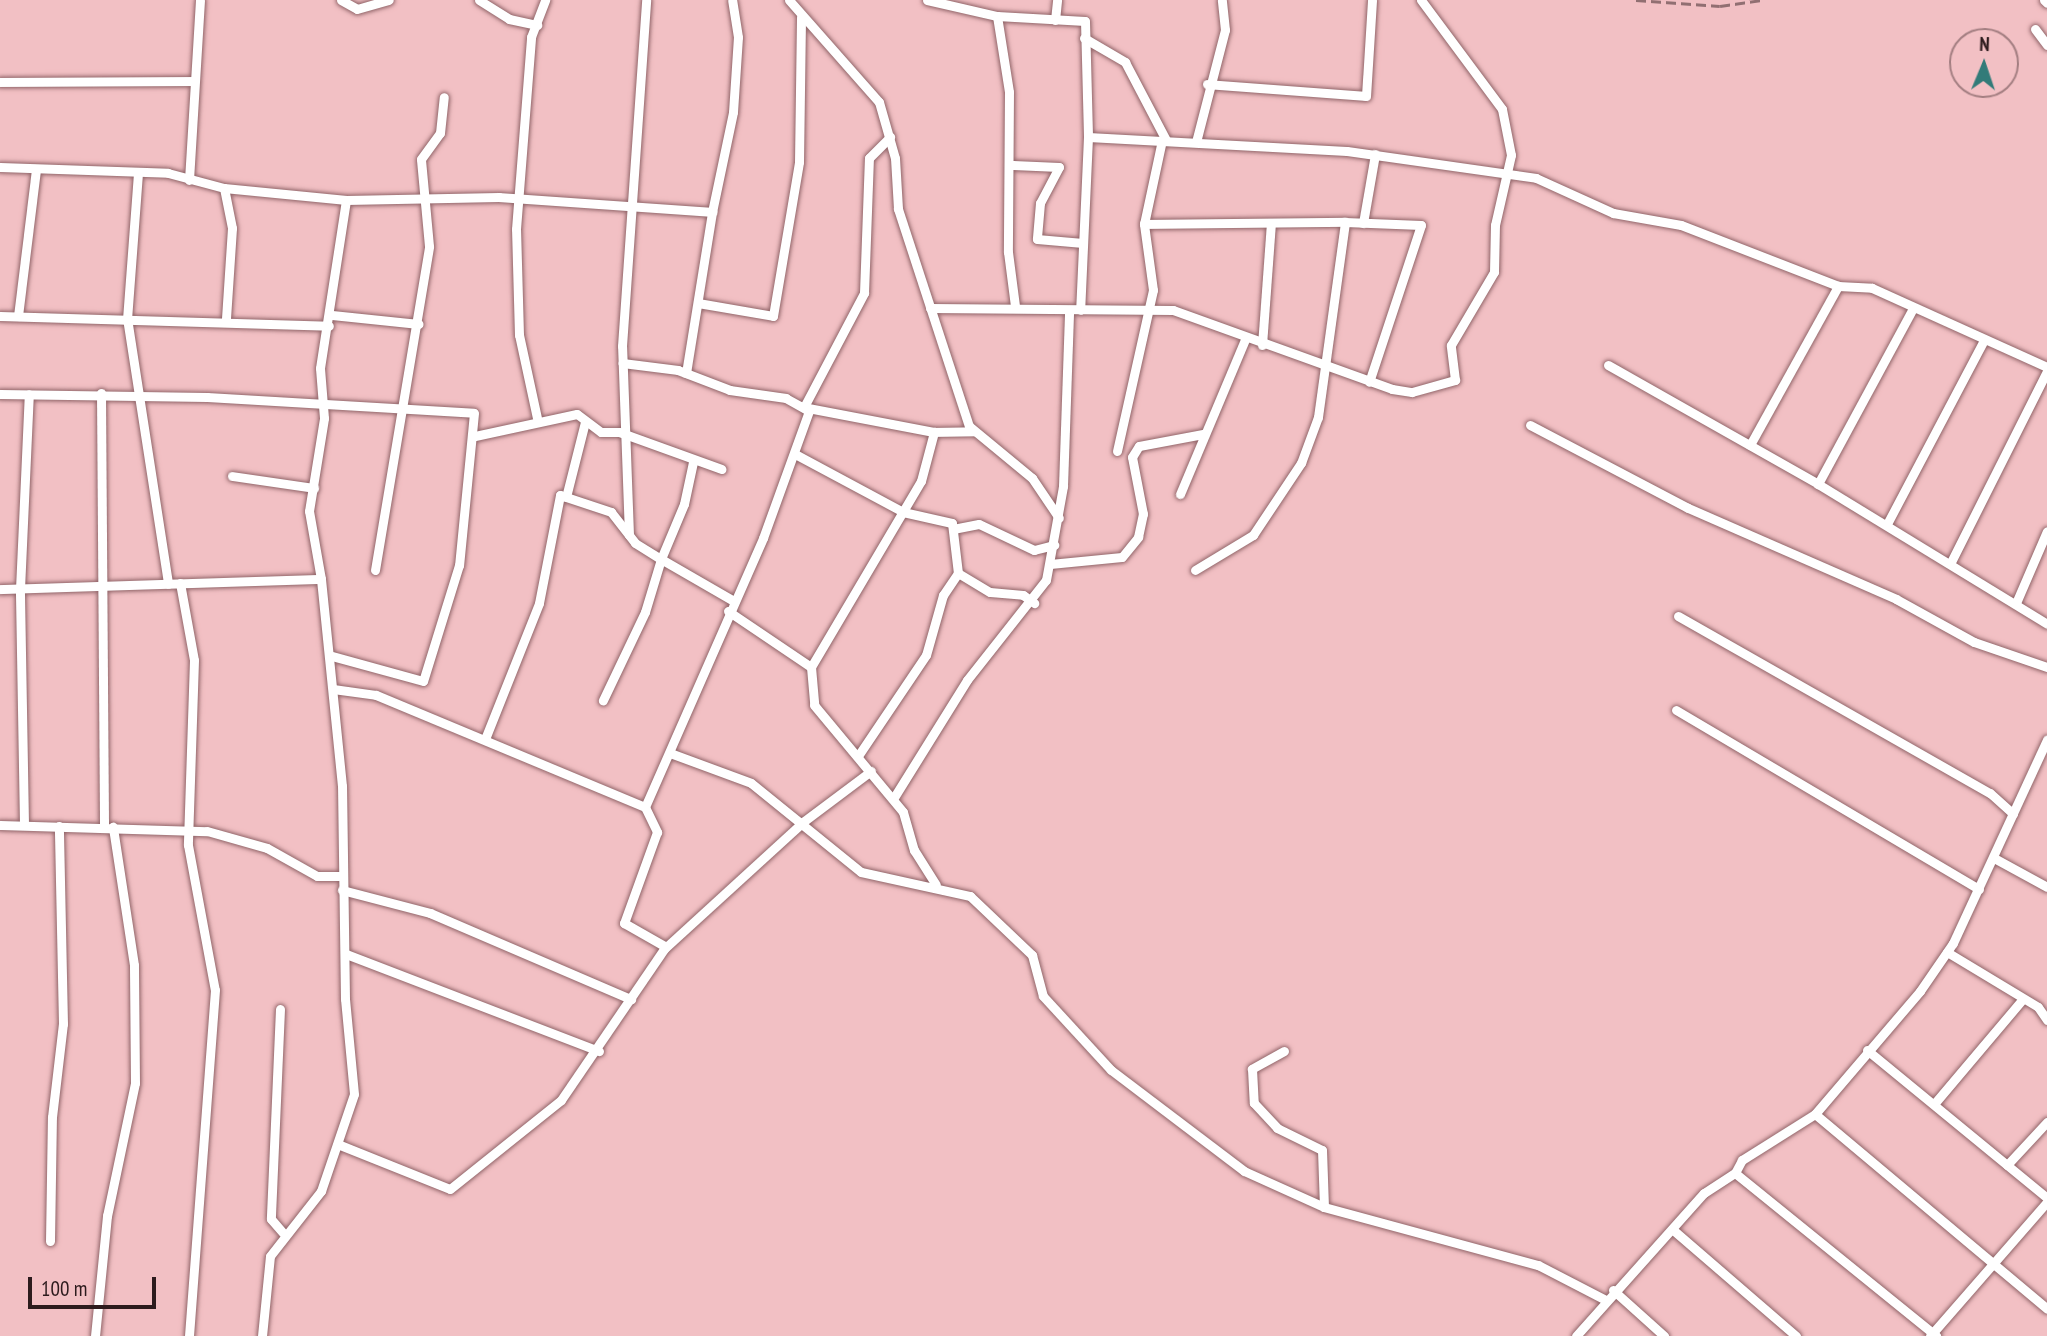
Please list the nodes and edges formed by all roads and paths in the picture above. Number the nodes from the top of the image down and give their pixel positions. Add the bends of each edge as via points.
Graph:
1 (200, 0) edge
2 (341, 0) edge
3 (390, 0) edge
4 (545, 0) edge
5 (646, 0) edge
6 (732, 0) edge
7 (789, 0) edge
8 (1057, 0) edge
9 (1222, 0) edge
10 (1372, 0) edge
11 (1421, 0) edge
12 (484, 1) edge
13 (934, 1) edge
14 (998, 16) junction
15 (801, 17) junction
16 (1055, 20) junction
17 (537, 25) junction
18 (2035, 29) dead end
19 (1084, 38) junction
20 (2047, 45) edge
21 (194, 81) junction
22 (0, 82) edge
23 (1207, 84) junction
24 (444, 97) dead end
25 (890, 136) junction
26 (1088, 137) junction
27 (1164, 140) junction
28 (1196, 142) junction
29 (1375, 154) junction
30 (1013, 165) junction
31 (0, 167) edge
32 (36, 169) junction
33 (138, 173) junction
34 (1510, 177) junction
35 (189, 180) junction
36 (224, 188) junction
37 (424, 196) junction
38 (520, 198) junction
39 (346, 200) junction
40 (629, 204) junction
41 (712, 212) junction
42 (1345, 222) junction
43 (1271, 223) junction
44 (1363, 223) junction
45 (1144, 224) junction
46 (1083, 243) junction
47 (1838, 286) junction
48 (698, 303) junction
49 (1015, 306) junction
50 (930, 308) junction
51 (1069, 310) junction
52 (1080, 310) junction
53 (1912, 310) junction
54 (1148, 312) junction
55 (332, 315) junction
56 (0, 316) edge
57 (18, 316) junction
58 (127, 318) junction
59 (226, 319) junction
60 (419, 324) junction
61 (329, 326) junction
62 (1246, 337) junction
63 (1984, 340) junction
64 (1262, 345) junction
65 (622, 363) junction
66 (1608, 365) dead end
67 (1325, 366) junction
68 (2047, 369) edge
69 (686, 373) junction
70 (1369, 382) junction
71 (102, 393) junction
72 (0, 394) edge
73 (29, 394) junction
74 (136, 396) junction
75 (321, 403) junction
76 (807, 406) junction
77 (401, 413) junction
78 (537, 418) junction
79 (584, 422) junction
80 (1530, 425) dead end
81 (973, 431) junction
82 (934, 432) junction
83 (1203, 434) junction
84 (475, 436) junction
85 (626, 436) junction
86 (1750, 445) junction
87 (1117, 451) dead end
88 (795, 454) junction
89 (693, 462) junction
90 (722, 469) dead end
91 (232, 476) dead end
92 (1818, 484) junction
93 (314, 488) junction
94 (1181, 494) dead end
95 (566, 497) junction
96 (903, 512) junction
97 (1059, 518) junction
98 (1886, 523) junction
99 (953, 528) junction
100 (2047, 531) edge
101 (629, 536) junction
102 (1054, 545) junction
103 (661, 559) junction
104 (1951, 562) junction
105 (1050, 564) junction
106 (375, 570) dead end
107 (1195, 570) dead end
108 (958, 573) junction
109 (321, 579) junction
110 (180, 583) junction
111 (168, 584) junction
112 (103, 585) junction
113 (0, 589) edge
114 (20, 589) junction
115 (732, 600) junction
116 (1034, 603) junction
117 (2016, 603) junction
118 (728, 611) junction
119 (1678, 616) dead end
120 (2047, 624) edge
121 (332, 656) junction
122 (811, 667) junction
123 (2047, 667) edge
124 (333, 689) junction
125 (603, 700) dead end
126 (1676, 710) dead end
127 (485, 739) junction
128 (2047, 740) edge
129 (670, 753) junction
130 (858, 756) junction
131 (871, 771) junction
132 (893, 799) junction
133 (645, 807) junction
134 (2013, 814) junction
135 (803, 822) junction
136 (24, 824) junction
137 (0, 825) edge
138 (59, 826) junction
139 (109, 827) junction
140 (192, 828) junction
141 (1994, 858) junction
142 (341, 876) junction
143 (936, 885) junction
144 (2047, 887) edge
145 (1979, 889) junction
146 (342, 890) junction
147 (666, 947) junction
148 (1947, 952) junction
149 (346, 954) junction
150 (631, 999) junction
151 (2022, 1000) junction
152 (280, 1009) dead end
153 (2047, 1020) edge
154 (1867, 1050) junction
155 (599, 1051) junction
156 (1284, 1051) dead end
157 (1934, 1104) junction
158 (1815, 1114) junction
159 (2047, 1122) edge
160 (340, 1145) junction
161 (2007, 1165) junction
162 (1735, 1173) junction
163 (2047, 1200) edge
164 (1324, 1207) junction
165 (1672, 1229) junction
166 (283, 1233) junction
167 (50, 1241) dead end
168 (1993, 1264) junction
169 (1613, 1290) junction
170 (1604, 1300) junction
171 (2047, 1309) edge
172 (1933, 1335) edge
173 (95, 1336) edge
174 (188, 1336) edge
175 (262, 1336) edge
176 (1576, 1336) edge
177 (1664, 1336) edge
178 (1796, 1336) edge

1 - 21 street
2 - 3 street via 356,9
4 - 17 street
5 - 40 street
6 - 41 street via 738,37 733,112
7 - 15 street
8 - 16 street
9 - 23 street via 1225,30
10 - 23 street via 1366,96
11 - 34 street via 1502,108
12 - 17 street via 497,13
13 - 14 street
14 - 16 street
14 - 30 street
15 - 25 street via 879,102
15 - 48 street via 799,162 773,316
16 - 19 street via 1085,21
17 - 38 street
18 - 20 street
19 - 26 street
19 - 27 street via 1125,62
21 - 22 street
21 - 35 street
23 - 28 street
24 - 37 street via 440,133 421,159
25 - 50 street via 898,209
25 - 76 street via 869,158 864,293
26 - 27 street
26 - 46 street
27 - 28 street
27 - 45 street
28 - 29 street
29 - 34 street
29 - 44 street
30 - 46 street via 1059,167 1040,203 1037,239
30 - 49 street via 1008,252
31 - 32 street
32 - 33 street
32 - 57 street
33 - 35 street
33 - 58 street
34 - 47 street via 1536,178 1613,213 1681,225
34 - 70 street via 1495,225 1494,272 1451,345 1455,380 1412,392
35 - 36 street
36 - 39 street
36 - 59 street via 232,228
37 - 38 street
37 - 39 street
37 - 60 street via 429,246
38 - 40 street
38 - 78 street via 519,335
39 - 55 street
40 - 41 street
40 - 65 street
41 - 48 street
42 - 43 street
42 - 44 street
42 - 67 street
43 - 45 street
43 - 64 street
44 - 70 street via 1421,225
45 - 54 street via 1153,290
46 - 52 street
47 - 53 street via 1872,288
47 - 86 street
48 - 69 street
49 - 50 street
49 - 51 street
50 - 81 street
51 - 52 street
51 - 97 street
52 - 54 street
53 - 63 street
53 - 92 street
54 - 62 street via 1188,313
54 - 87 street
55 - 60 street
55 - 61 street
56 - 57 street
57 - 58 street
58 - 59 street
58 - 74 street
59 - 61 street
60 - 77 street
61 - 75 street via 320,368
62 - 64 street
62 - 83 street
63 - 68 street
63 - 98 street
64 - 67 street
65 - 69 street
65 - 85 street
66 - 86 street
67 - 70 street
67 - 107 street via 1318,417 1301,463 1253,535
68 - 104 street
69 - 76 street
71 - 73 street
71 - 74 street
71 - 112 street
72 - 73 street
73 - 114 street
74 - 75 street
74 - 111 street
75 - 77 street
75 - 93 street
76 - 82 street
76 - 88 street
77 - 84 street via 472,413
77 - 106 street
78 - 79 street via 577,414
78 - 84 street
79 - 85 street
79 - 95 street
80 - 123 street via 1688,508 1896,599 1973,642
81 - 82 street
81 - 97 street via 1032,478
82 - 96 street via 921,481
83 - 94 street
83 - 105 street via 1139,446 1132,457 1143,514 1138,537 1122,557
84 - 121 street via 460,565 423,681
85 - 89 street
85 - 101 street
86 - 92 street
88 - 96 street
88 - 115 street
89 - 90 street
89 - 103 street via 684,504
91 - 93 street
92 - 98 street
93 - 109 street via 309,531
95 - 101 street via 611,512
95 - 127 street via 560,495 539,603
96 - 99 street via 952,523
96 - 122 street
97 - 102 street
98 - 104 street
99 - 102 street via 979,524 1034,550
99 - 108 street
100 - 117 street
101 - 103 street
102 - 105 street
103 - 115 street
103 - 125 street via 645,612
104 - 117 street
105 - 116 street
108 - 116 street via 990,592 1023,596
108 - 130 street via 920,664
109 - 110 street
109 - 121 street
110 - 111 street
110 - 140 street via 194,660
111 - 112 street
112 - 114 street
112 - 139 street
113 - 114 street
114 - 136 street
115 - 118 street
116 - 132 street via 967,680
117 - 120 street
118 - 122 street
118 - 129 street
119 - 134 street via 1990,793
121 - 124 street
122 - 130 street via 814,705
124 - 127 street via 376,695
124 - 142 street via 343,807
126 - 145 street
127 - 133 street
128 - 134 street
129 - 133 street
129 - 135 street via 751,783
130 - 131 street
131 - 132 street
131 - 135 street
132 - 143 street
133 - 147 street via 657,832 624,923
134 - 141 street
135 - 143 street via 861,872
135 - 147 street
136 - 137 street
136 - 138 street
138 - 139 street
138 - 167 street via 63,1024 52,1117
139 - 140 street
139 - 173 street via 134,965 135,1083 107,1216
140 - 142 street via 267,848 317,876
140 - 174 street via 188,845 215,990
141 - 144 street
141 - 145 street
142 - 146 street
143 - 164 street via 970,896 1032,956 1044,996 1111,1070 1244,1171
145 - 148 street
146 - 149 street
146 - 150 street via 430,913
147 - 150 street
148 - 151 street
148 - 154 street
149 - 155 street
149 - 160 street via 354,1094
150 - 155 street
151 - 153 street
151 - 157 street
152 - 166 street via 271,1219
154 - 157 street
154 - 158 street
155 - 160 street via 561,1100 445,1192
156 - 164 street via 1252,1069 1254,1103 1277,1128 1322,1150
157 - 161 street
158 - 162 street via 1742,1160
158 - 168 street
159 - 161 street
160 - 166 street via 321,1191
161 - 163 street
162 - 165 street via 1704,1193
162 - 172 street
163 - 168 street
164 - 170 street via 1538,1265
165 - 169 street
165 - 178 street
166 - 175 street via 264,1275
168 - 171 street
168 - 172 street
169 - 170 street
169 - 177 street
170 - 176 street

